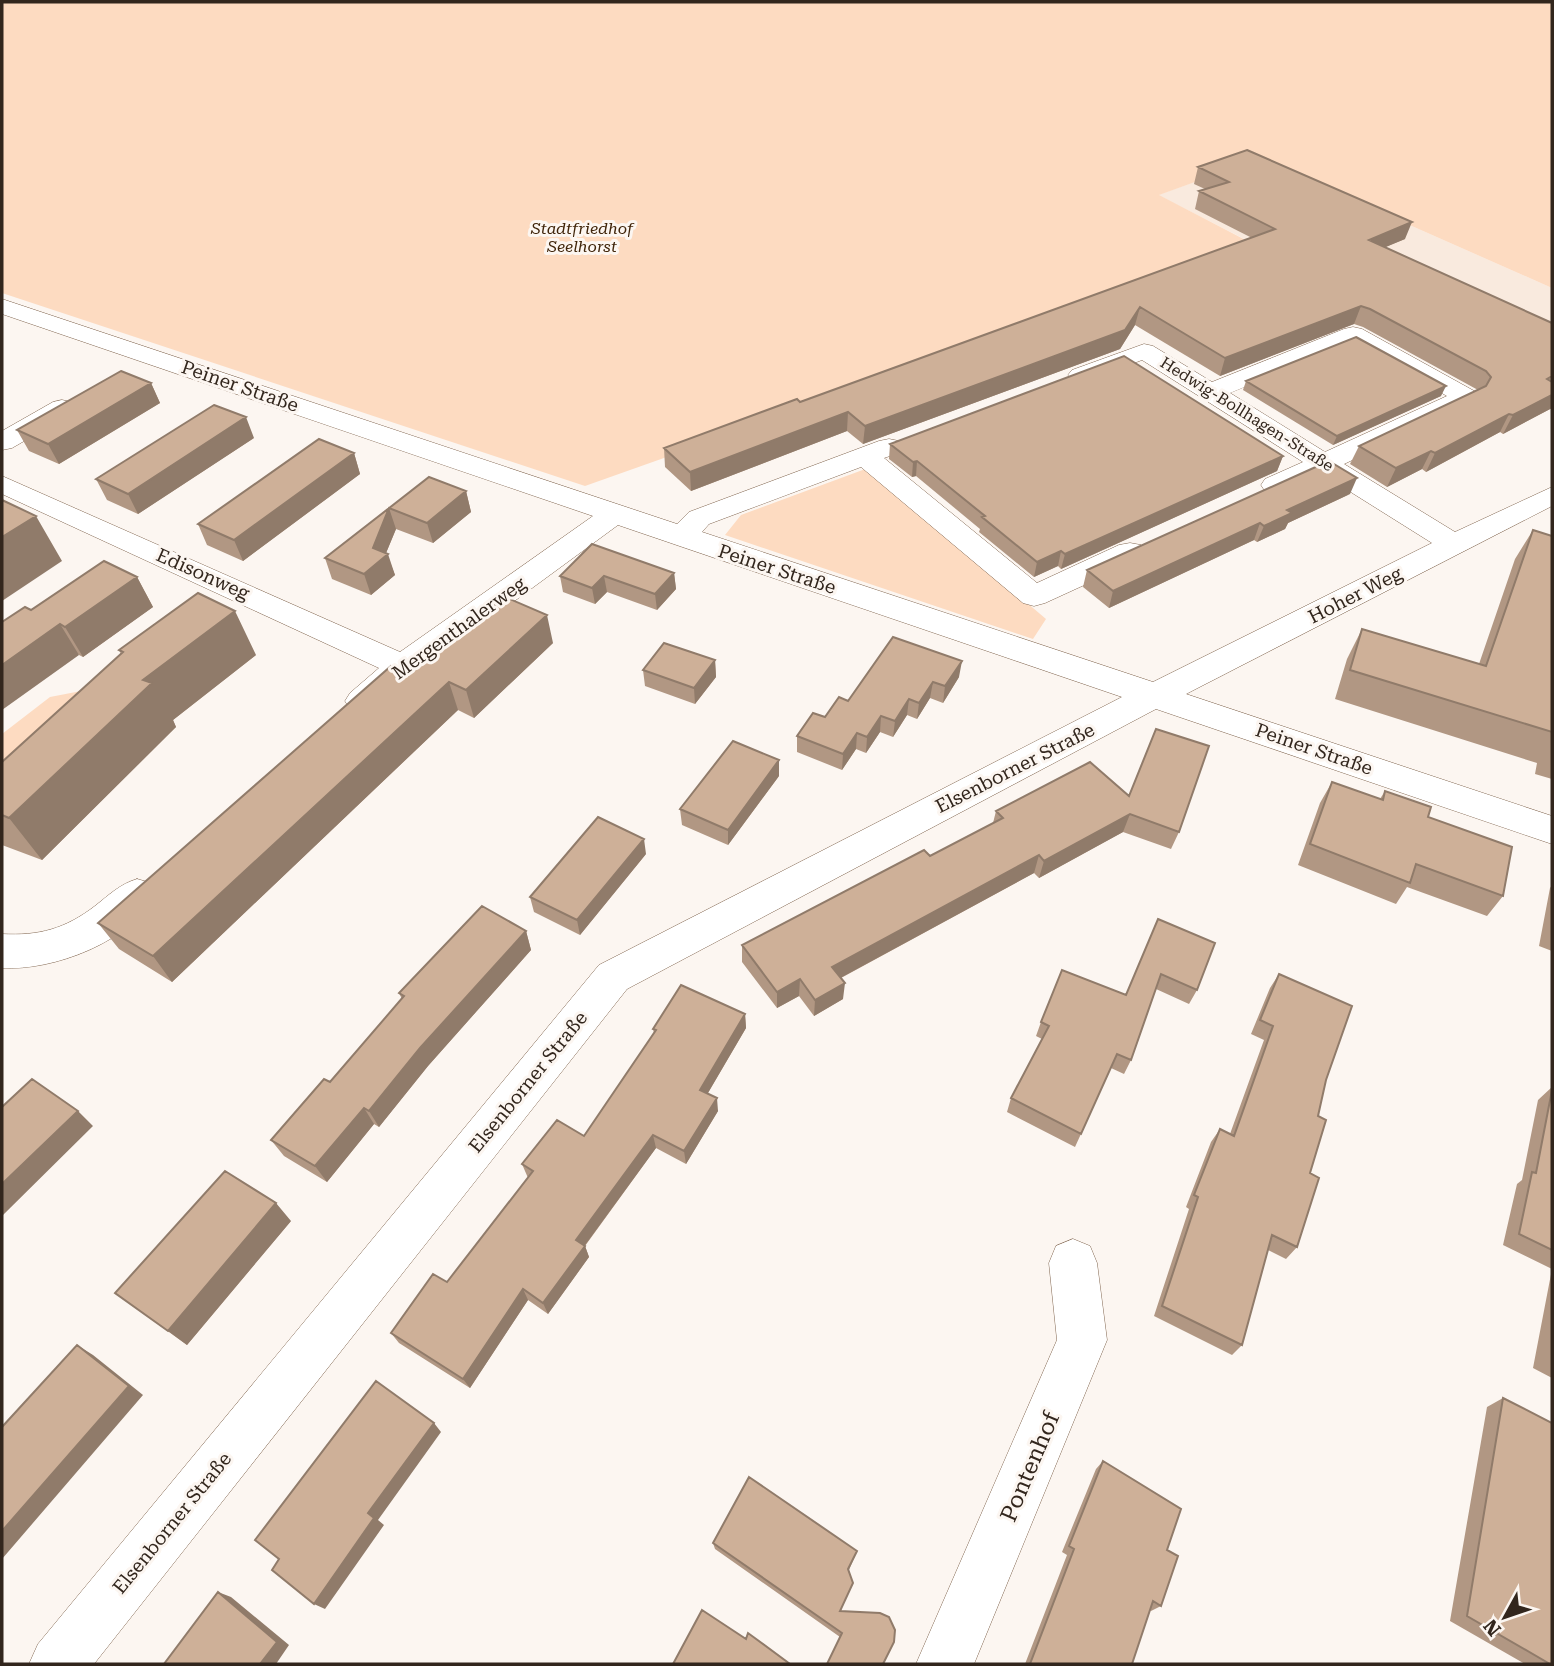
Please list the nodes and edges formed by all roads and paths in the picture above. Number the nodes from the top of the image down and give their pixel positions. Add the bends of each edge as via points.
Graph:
1 (2, 306) edge
2 (155, 356) junction
3 (122, 374) edge
4 (1055, 384) edge
5 (1210, 392) junction
6 (86, 395) edge
7 (916, 437) edge
8 (2, 442) edge
9 (865, 456) junction
10 (1324, 463) junction
11 (2, 484) edge
12 (1552, 495) edge
13 (1252, 496) edge
14 (613, 514) junction
15 (681, 537) junction
16 (1149, 543) edge
17 (1454, 544) junction
18 (403, 666) junction
19 (1158, 695) junction
20 (340, 720) edge
21 (1552, 830) edge
22 (160, 875) edge
23 (2, 951) edge
24 (1073, 1263) dead end
25 (58, 1664) edge
26 (945, 1664) edge

1 - 2 street, Peiner Straße
2 - 3 street
2 - 14 street, Peiner Straße
4 - 5 street, Hedwig-Bollhagen-Straße via 1144,351
5 - 10 street, Hedwig-Bollhagen-Straße
5 - 10 street via 1353,334 1467,397
6 - 8 street
7 - 9 street
9 - 15 street via 699,518
9 - 16 street via 1034,596
10 - 13 street
10 - 17 street, Hedwig-Bollhagen-Straße
11 - 18 street, Edisonweg
12 - 17 street, Hoher Weg
14 - 15 street, Peiner Straße
14 - 18 street, Mergenthalerweg
15 - 19 street, Peiner Straße
17 - 19 street, Hoher Weg
18 - 20 street, Mergenthalerweg
19 - 21 street, Peiner Straße
19 - 25 street, Elsenborner Straße via 613,977
22 - 23 street via 97,929 58,947
24 - 26 street, Pontenhof via 1082,1340

